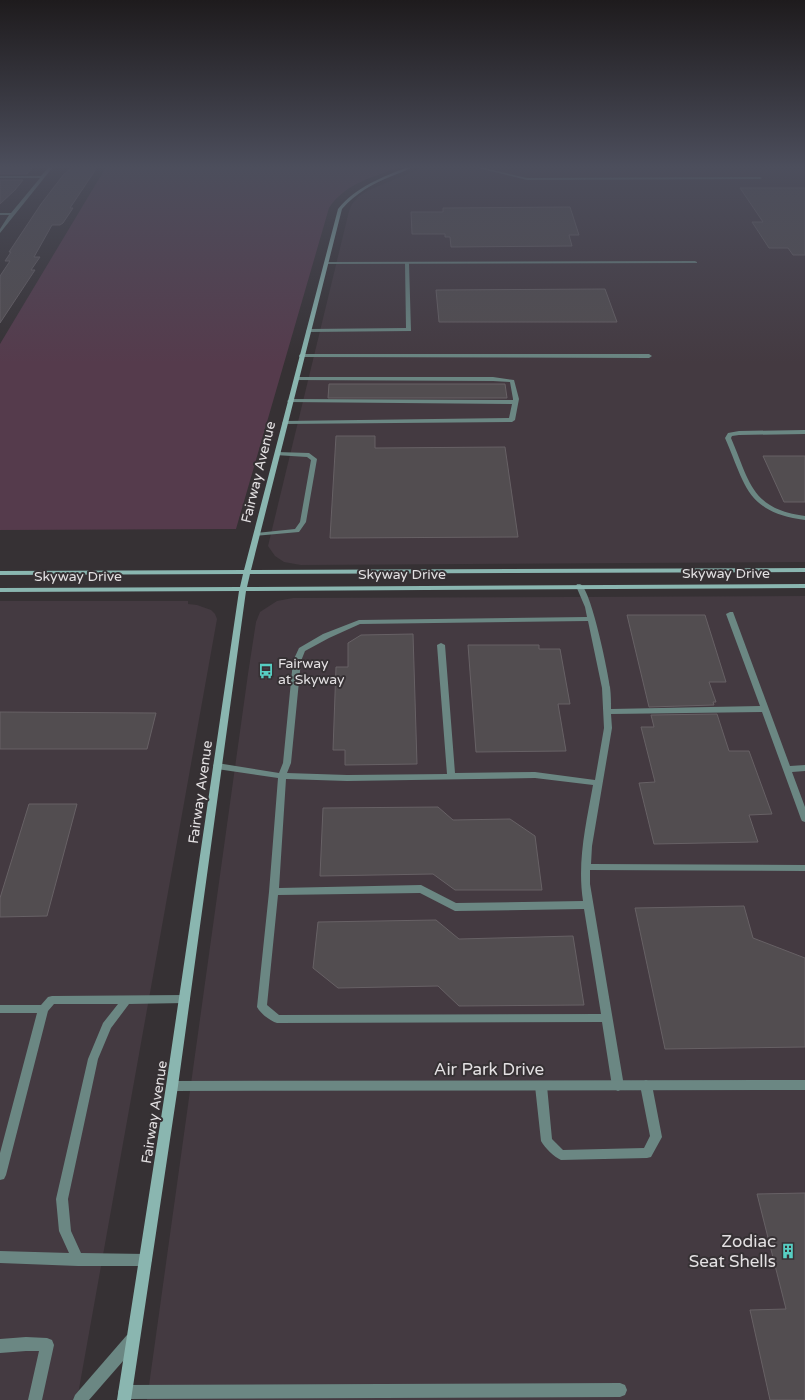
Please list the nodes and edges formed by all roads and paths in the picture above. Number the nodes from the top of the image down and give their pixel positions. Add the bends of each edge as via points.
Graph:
1 (334, 232) edge
2 (695, 262) dead end
3 (407, 263) junction
4 (326, 264) junction
5 (309, 331) junction
6 (301, 356) junction
7 (649, 356) dead end
8 (296, 380) junction
9 (290, 401) junction
10 (515, 402) junction
11 (285, 423) junction
12 (805, 432) edge
13 (277, 454) junction
14 (805, 518) edge
15 (256, 534) junction
16 (805, 570) edge
17 (247, 572) junction
18 (0, 573) edge
19 (580, 586) junction
20 (805, 586) edge
21 (243, 588) junction
22 (0, 590) edge
23 (730, 614) dead end
24 (591, 619) junction
25 (441, 645) dead end
26 (763, 709) junction
27 (607, 712) junction
28 (218, 766) junction
29 (805, 768) edge
30 (788, 769) junction
31 (282, 776) junction
32 (451, 776) junction
33 (598, 783) junction
34 (805, 819) edge
35 (586, 867) junction
36 (805, 868) edge
37 (274, 892) junction
38 (588, 905) junction
39 (127, 999) junction
40 (185, 999) junction
41 (43, 1008) junction
42 (0, 1009) edge
43 (607, 1018) junction
44 (646, 1085) junction
45 (805, 1085) edge
46 (172, 1086) junction
47 (541, 1086) junction
48 (618, 1086) junction
49 (0, 1175) edge
50 (0, 1257) edge
51 (78, 1260) junction
52 (146, 1260) junction
53 (133, 1338) junction
54 (0, 1346) edge
55 (620, 1390) dead end
56 (124, 1396) edge
57 (35, 1400) edge
58 (80, 1400) edge

1 - 4 street, Fairway Avenue
2 - 3 street
3 - 4 street
3 - 5 street via 409,330
4 - 5 street, Fairway Avenue
5 - 6 street, Fairway Avenue
6 - 7 street
6 - 8 street, Fairway Avenue
8 - 9 street, Fairway Avenue
8 - 10 street via 493,378 512,381
9 - 10 street
9 - 11 street, Fairway Avenue
10 - 11 street via 512,420
11 - 13 street, Fairway Avenue
12 - 14 street via 739,433 730,434 728,438 755,498 770,509
13 - 15 street, Fairway Avenue
13 - 15 street via 309,455 314,460 303,522 297,531
15 - 17 street, Fairway Avenue
16 - 17 street, Skyway Drive
17 - 18 street, Skyway Drive
17 - 21 street, Fairway Avenue
19 - 20 street, Skyway Drive
19 - 21 street, Skyway Drive
19 - 24 street
21 - 22 street, Skyway Drive
21 - 28 street, Fairway Avenue
23 - 26 street
24 - 27 street via 606,688
24 - 31 street via 382,620 360,622 326,636 302,650 297,661 287,763
25 - 32 street
26 - 27 street
26 - 30 street
27 - 33 street via 608,728
28 - 31 street
28 - 40 street, Fairway Avenue
29 - 30 street
30 - 34 street
31 - 32 street
31 - 37 street
32 - 33 street via 535,775
33 - 35 street
35 - 36 street
35 - 38 street
37 - 38 street via 421,889 454,907
37 - 43 street via 262,1007 277,1019
38 - 43 street
39 - 40 street
39 - 41 street via 52,1000
39 - 51 street via 107,1026 93,1059 62,1199 65,1231
40 - 46 street, Fairway Avenue
41 - 42 street
41 - 49 street
43 - 48 street
44 - 45 street, Air Park Drive
44 - 47 street via 656,1137 647,1153 561,1155 546,1141
44 - 48 street, Air Park Drive
46 - 47 street, Air Park Drive
46 - 52 street, Fairway Avenue
47 - 48 street, Air Park Drive
50 - 51 street
51 - 52 street
52 - 53 street, Fairway Avenue
53 - 56 street, Fairway Avenue
53 - 58 street
54 - 57 street via 47,1345
55 - 56 street

